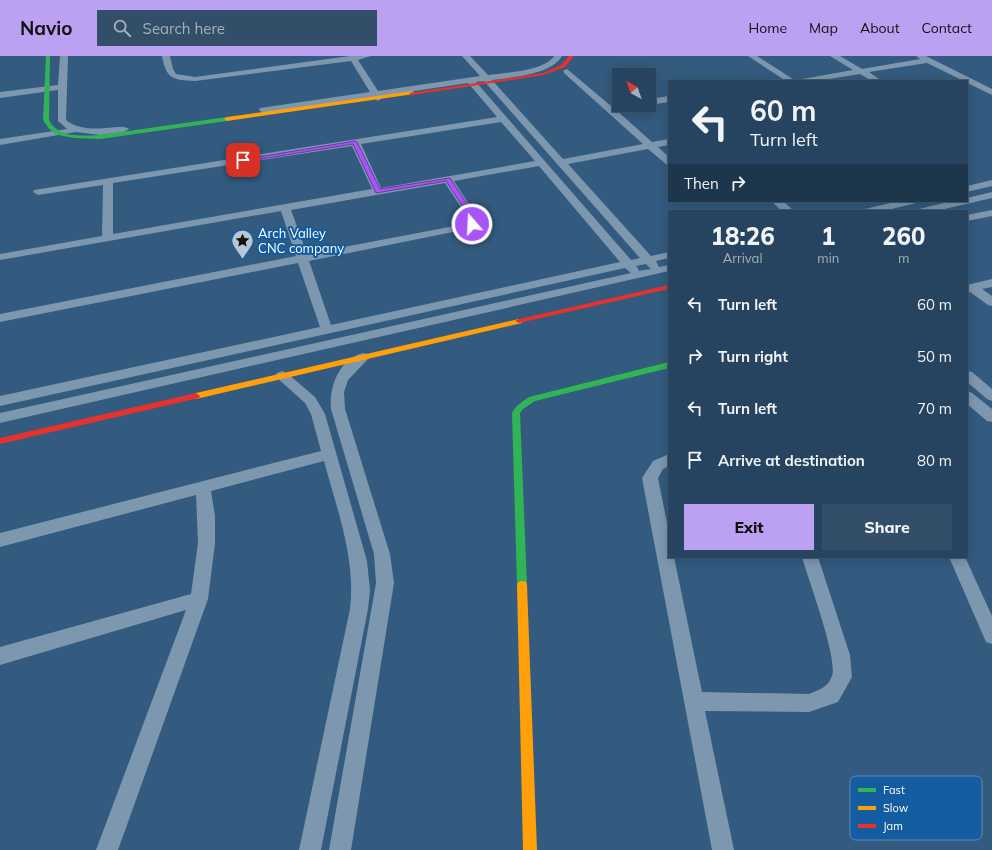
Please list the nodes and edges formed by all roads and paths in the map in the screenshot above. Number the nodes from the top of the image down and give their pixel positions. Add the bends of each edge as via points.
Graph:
1 (50, 56) edge
2 (64, 56) edge
3 (166, 56) edge
4 (367, 56) edge
5 (466, 56) edge
6 (558, 56) edge
7 (572, 56) edge
8 (752, 56) edge
9 (834, 56) edge
10 (920, 56) edge
11 (353, 58) junction
12 (932, 58) edge
13 (567, 71) dead end
14 (861, 71) junction
15 (487, 80) junction
16 (791, 80) edge
17 (808, 80) edge
18 (876, 80) edge
19 (984, 80) junction
20 (472, 82) junction
21 (972, 82) junction
22 (992, 85) edge
23 (63, 90) junction
24 (48, 92) junction
25 (992, 92) edge
26 (0, 95) edge
27 (377, 96) junction
28 (668, 99) edge
29 (0, 101) edge
30 (656, 101) edge
31 (610, 109) joint
32 (233, 117) junction
33 (506, 122) junction
34 (525, 123) junction
35 (77, 130) junction
36 (60, 133) junction
37 (0, 142) edge
38 (355, 142) junction
39 (668, 142) edge
40 (651, 146) junction
41 (668, 161) edge
42 (561, 162) junction
43 (541, 163) junction
44 (448, 179) junction
45 (108, 181) junction
46 (992, 183) edge
47 (968, 189) edge
48 (586, 190) junction
49 (378, 191) junction
50 (38, 192) dead end
51 (568, 194) junction
52 (992, 195) edge
53 (968, 201) edge
54 (777, 202) edge
55 (907, 202) edge
56 (962, 202) edge
57 (898, 204) junction
58 (285, 208) junction
59 (787, 210) edge
60 (872, 210) edge
61 (907, 210) edge
62 (927, 210) edge
63 (992, 213) edge
64 (968, 218) edge
65 (108, 238) junction
66 (668, 255) edge
67 (0, 257) edge
68 (303, 259) junction
69 (649, 260) junction
70 (628, 264) junction
71 (664, 270) edge
72 (638, 275) junction
73 (992, 283) edge
74 (668, 287) edge
75 (970, 289) edge
76 (458, 301) junction
77 (992, 302) edge
78 (465, 313) junction
79 (0, 318) edge
80 (327, 330) junction
81 (284, 339) junction
82 (288, 352) junction
83 (363, 357) junction
84 (668, 365) edge
85 (282, 376) junction
86 (968, 376) edge
87 (992, 396) edge
88 (968, 397) edge
89 (0, 400) edge
90 (0, 418) edge
91 (992, 418) edge
92 (0, 441) edge
93 (329, 454) junction
94 (668, 460) edge
95 (204, 487) junction
96 (0, 540) edge
97 (810, 558) edge
98 (957, 558) edge
99 (199, 599) junction
100 (992, 636) edge
101 (0, 656) edge
102 (693, 701) junction
103 (106, 850) edge
104 (310, 850) edge
105 (340, 850) edge
106 (530, 850) edge
107 (723, 850) edge

1 - 24 street
2 - 23 street
3 - 11 street via 168,72 195,79
4 - 11 street
5 - 15 street
6 - 15 street via 553,63 536,70
7 - 15 street via 563,66 552,72
8 - 16 street
9 - 14 street
10 - 12 street
11 - 27 street
12 - 14 street
12 - 19 street
12 - 21 street
13 - 31 street
14 - 17 street
14 - 18 street
15 - 20 street
15 - 34 street
19 - 21 street
19 - 22 street
20 - 27 street
20 - 33 street
21 - 25 street
23 - 24 street
23 - 35 street via 62,121
24 - 26 street
24 - 29 street
24 - 36 street via 46,120 52,129
27 - 32 street
28 - 30 street
31 - 40 street
32 - 35 street via 91,132
32 - 36 street via 100,137 84,138
33 - 34 street
33 - 38 street
33 - 43 street
34 - 42 street
35 - 36 street
36 - 37 street
38 - 45 street
38 - 49 street
39 - 40 street
40 - 41 street
40 - 42 street
42 - 48 street
43 - 44 street
43 - 51 street
44 - 49 street
44 - 68 street via 473,218 469,226
45 - 50 street
45 - 65 street
46 - 47 street
48 - 51 street
48 - 69 street
49 - 58 street
51 - 70 street
52 - 53 street
54 - 59 street
55 - 57 street
56 - 62 street
57 - 60 street
57 - 61 street
58 - 65 street
58 - 68 street
63 - 64 street
65 - 67 street
66 - 69 street
68 - 79 street
68 - 80 street
69 - 70 street
69 - 71 street
70 - 72 street
70 - 76 street
71 - 72 street
72 - 78 street
73 - 75 street
74 - 83 street
75 - 77 street
76 - 78 street
76 - 80 street
78 - 82 street
80 - 81 street
81 - 82 street
81 - 89 street
82 - 90 street
83 - 85 street
83 - 105 street via 349,368 340,381 336,395 382,554 385,583
84 - 106 street via 532,399 516,413
85 - 92 street
85 - 93 street via 310,400 318,414
86 - 87 street
88 - 91 street
93 - 95 street
93 - 104 street via 359,561 361,590
94 - 102 street via 658,465 650,478
95 - 96 street
95 - 99 street via 208,511 208,538 206,568
97 - 102 street via 841,655 842,677 831,694 809,703
98 - 100 street
99 - 101 street
99 - 103 street
102 - 107 street

